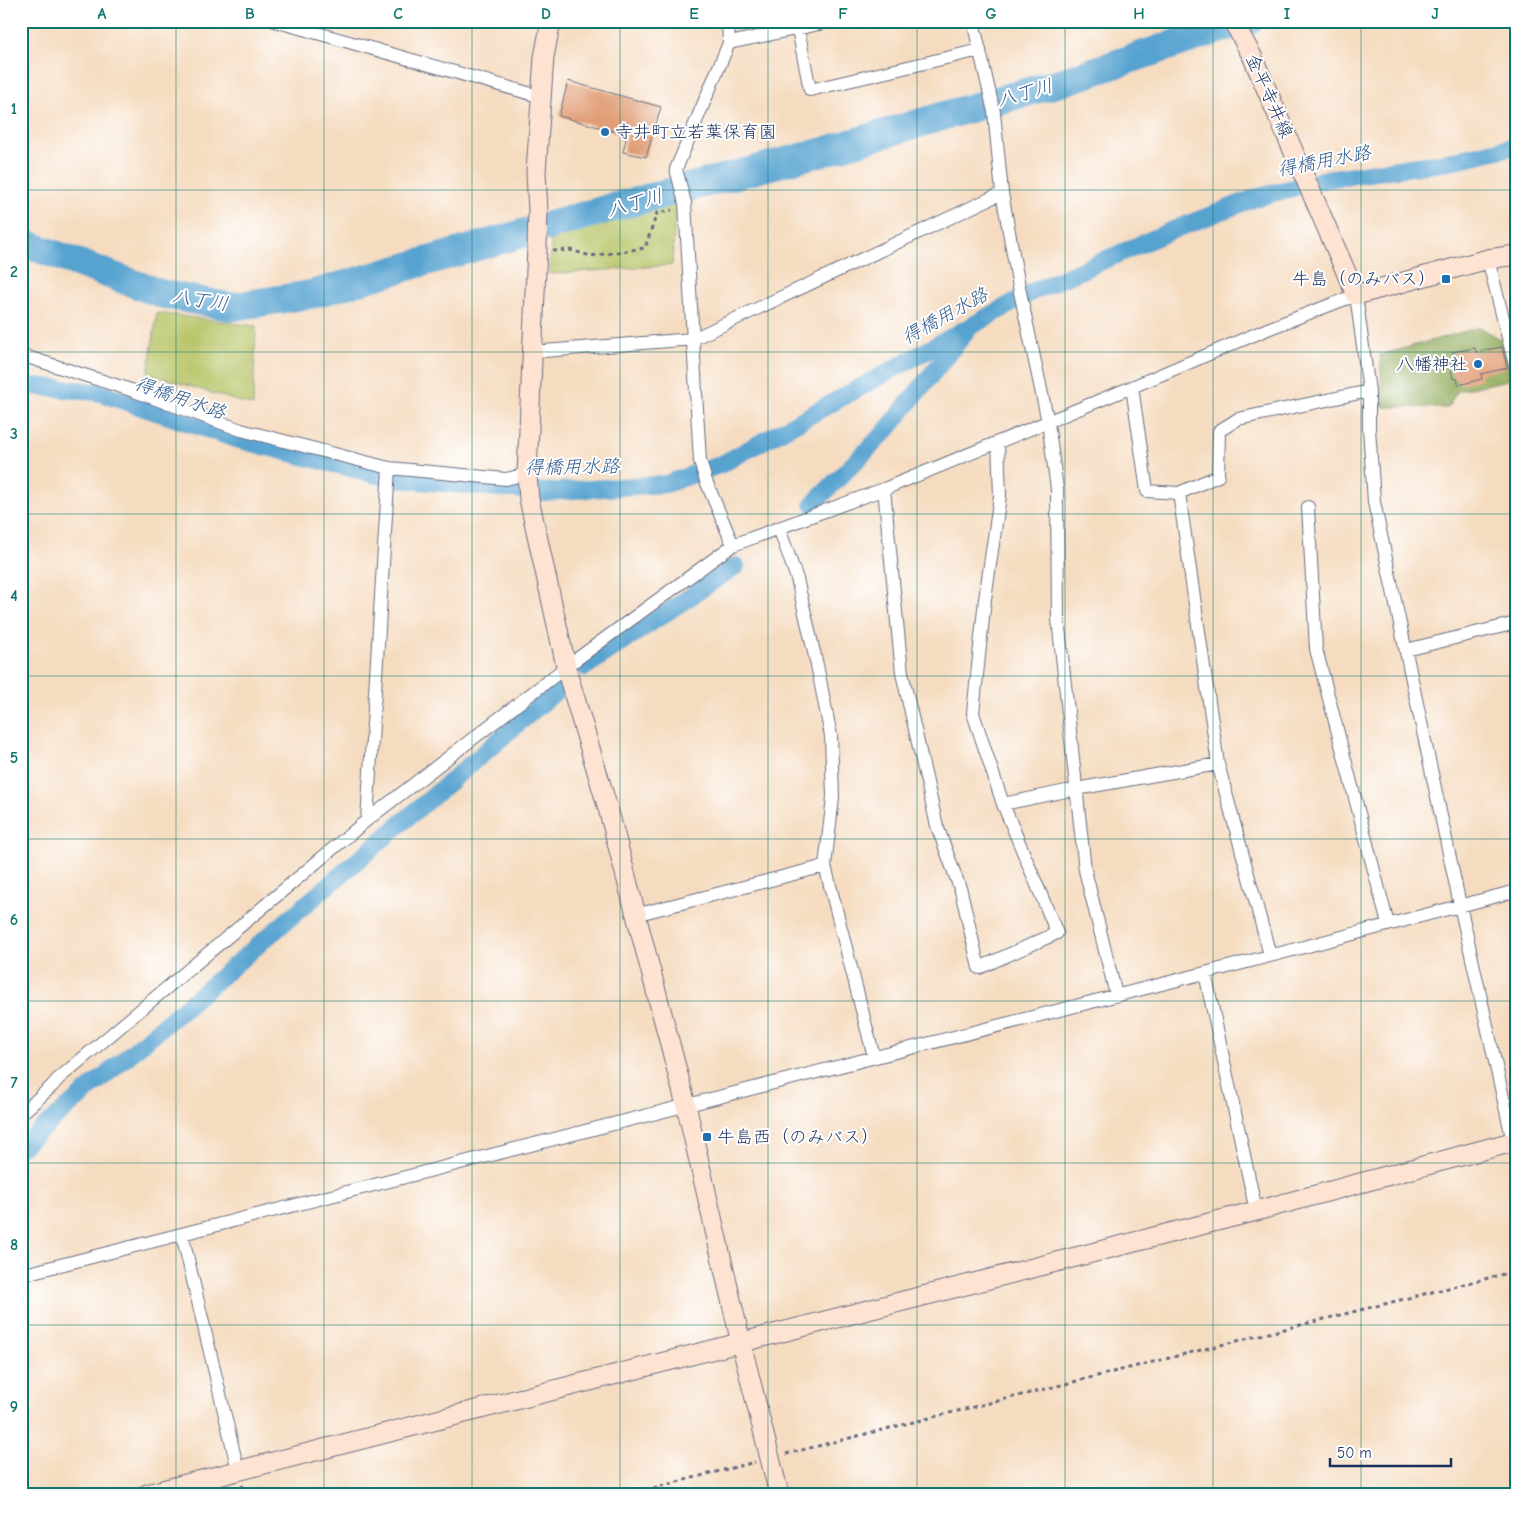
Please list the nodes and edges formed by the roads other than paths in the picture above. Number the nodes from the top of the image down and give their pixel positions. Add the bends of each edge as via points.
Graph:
1 (275, 21) edge
2 (551, 21) edge
3 (728, 21) edge
4 (833, 21) edge
5 (973, 21) edge
6 (1233, 21) edge
7 (798, 29) junction
8 (728, 44) junction
9 (980, 50) junction
10 (542, 97) junction
11 (1002, 193) junction
12 (1516, 255) edge
13 (1488, 259) junction
14 (1356, 295) junction
15 (693, 339) junction
16 (532, 352) junction
17 (21, 354) edge
18 (1516, 369) edge
19 (1132, 387) junction
20 (1369, 391) junction
21 (1048, 422) junction
22 (998, 442) junction
23 (389, 468) junction
24 (528, 485) junction
25 (884, 489) junction
26 (1179, 493) junction
27 (1308, 507) dead end
28 (779, 528) junction
29 (733, 545) junction
30 (1516, 623) edge
31 (1406, 650) junction
32 (569, 678) junction
33 (1218, 764) junction
34 (1076, 789) junction
35 (1003, 804) junction
36 (367, 820) junction
37 (825, 866) junction
38 (1516, 892) edge
39 (1460, 905) junction
40 (636, 916) junction
41 (1388, 924) junction
42 (1270, 955) junction
43 (1204, 973) junction
44 (1116, 994) junction
45 (874, 1057) junction
46 (686, 1105) junction
47 (21, 1114) edge
48 (1514, 1142) edge
49 (1256, 1210) junction
50 (182, 1234) junction
51 (21, 1275) edge
52 (741, 1343) junction
53 (238, 1470) junction
54 (147, 1494) edge
55 (779, 1494) edge

1 - 10 street
2 - 10 street via 544,57
3 - 8 street
4 - 7 street
5 - 9 street
6 - 14 street, 金平寺井線 via 1252,56
7 - 8 street
7 - 9 street via 810,90
8 - 15 street via 676,169 685,205
9 - 11 street via 994,112
10 - 16 street via 536,172 538,211
11 - 15 street
11 - 21 street
12 - 13 street
13 - 14 street
13 - 18 street
14 - 19 street
14 - 20 street
15 - 16 street
15 - 29 street via 700,461
16 - 24 street
17 - 23 street via 241,430
19 - 21 street
19 - 26 street via 1147,491
20 - 26 street via 1238,419 1219,431 1218,476
20 - 31 street via 1368,428 1374,502
21 - 22 street
21 - 34 street via 1057,489 1058,618
22 - 25 street
22 - 35 street via 1000,496 984,599 973,713
23 - 24 street via 506,479
23 - 36 street
24 - 32 street
25 - 28 street
25 - 35 street via 902,673 936,826 961,891 979,968 1056,934
26 - 33 street
27 - 41 street via 1316,649
28 - 29 street
28 - 37 street via 797,579 830,736 833,797
29 - 32 street
30 - 31 street
31 - 39 street
32 - 36 street
32 - 40 street
33 - 34 street
33 - 42 street
34 - 35 street
34 - 44 street via 1085,870
36 - 47 street via 58,1079
37 - 40 street
37 - 45 street
38 - 39 street
39 - 41 street
39 - 48 street
40 - 46 street
41 - 42 street
42 - 43 street
43 - 44 street
43 - 49 street
44 - 45 street
45 - 46 street
46 - 50 street
46 - 52 street
48 - 49 street
49 - 52 street
50 - 51 street
50 - 53 street
52 - 53 street
52 - 55 street
53 - 54 street

